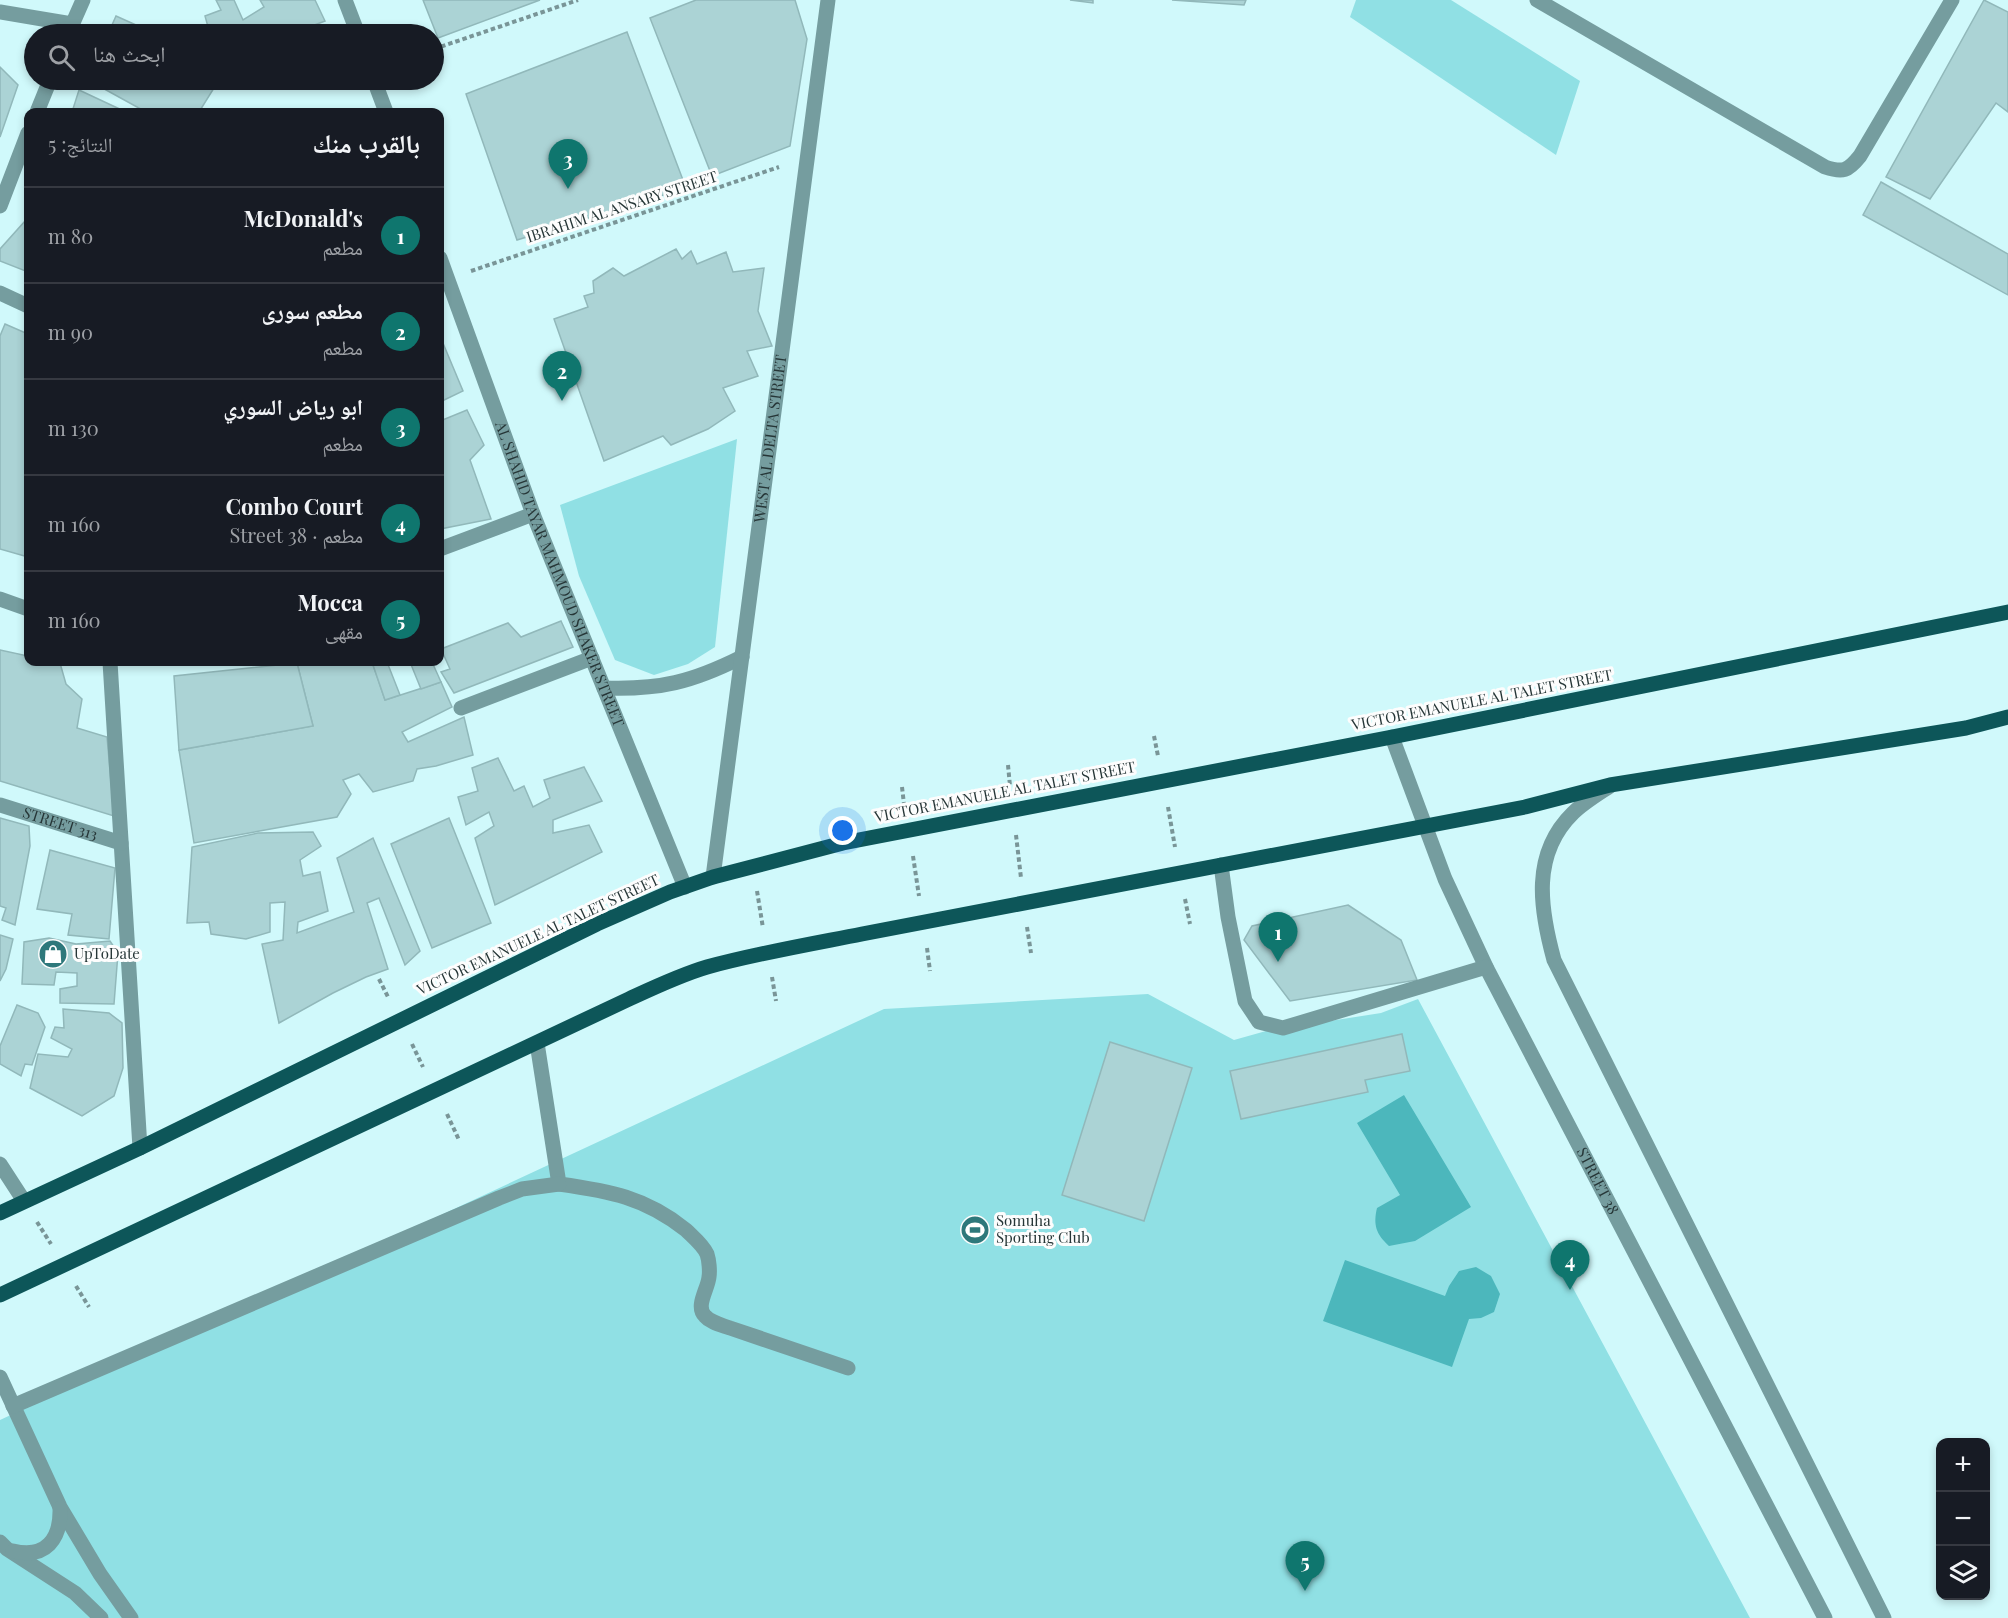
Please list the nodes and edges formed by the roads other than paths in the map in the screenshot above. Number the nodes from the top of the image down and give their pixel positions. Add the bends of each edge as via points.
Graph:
1 (83, 0) edge
2 (345, 0) edge
3 (828, 0) edge
4 (1537, 0) edge
5 (1952, 0) edge
6 (0, 12) edge
7 (49, 24) edge
8 (72, 24) edge
9 (354, 24) edge
10 (46, 90) edge
11 (379, 90) edge
12 (39, 108) edge
13 (386, 108) edge
14 (24, 143) edge
15 (0, 206) edge
16 (444, 269) edge
17 (0, 293) edge
18 (24, 304) edge
19 (533, 514) junction
20 (444, 547) edge
21 (0, 599) edge
22 (24, 608) edge
23 (2008, 612) edge
24 (742, 657) junction
25 (592, 658) junction
26 (110, 666) edge
27 (604, 688) junction
28 (461, 708) dead end
29 (2008, 717) edge
30 (1392, 737) junction
31 (1610, 785) junction
32 (0, 805) edge
33 (1425, 826) junction
34 (121, 843) junction
35 (1221, 865) junction
36 (712, 877) junction
37 (685, 887) junction
38 (1486, 967) junction
39 (537, 1043) junction
40 (140, 1148) junction
41 (0, 1164) edge
42 (559, 1184) junction
43 (24, 1201) junction
44 (0, 1213) edge
45 (0, 1295) edge
46 (848, 1368) dead end
47 (0, 1377) edge
48 (13, 1406) junction
49 (60, 1507) junction
50 (4, 1546) edge
51 (102, 1618) edge
52 (131, 1618) edge
53 (1825, 1618) edge
54 (1884, 1618) edge

1 - 8 street
2 - 9 street
3 - 24 street, WEST AL DELTA STREET
4 - 5 street via 1838,172 1851,167 1860,156
6 - 7 street
10 - 12 street
11 - 13 street
14 - 15 street
16 - 19 street, AL SHAHID TAYAR MAHMOUD SHAKER STREET
17 - 18 street
19 - 20 street
19 - 25 street, AL SHAHID TAYAR MAHMOUD SHAKER STREET
21 - 22 street
23 - 30 main road, VICTOR EMANUELE AL TALET STREET
24 - 27 street via 689,681 661,687
24 - 36 street, WEST AL DELTA STREET
25 - 27 street, AL SHAHID TAYAR MAHMOUD SHAKER STREET
25 - 28 street
26 - 34 street
27 - 37 street, AL SHAHID TAYAR MAHMOUD SHAKER STREET
29 - 31 main road via 1965,728
30 - 33 street, STREET 38
30 - 36 main road, VICTOR EMANUELE AL TALET STREET via 843,843
31 - 33 main road via 1525,807
31 - 54 street via 1574,812 1550,845 1543,867 1541,898 1554,960
32 - 34 street, STREET 313
33 - 35 main road
33 - 38 street, STREET 38
34 - 40 street
35 - 38 street via 1245,1001 1259,1022 1283,1028
35 - 39 main road via 706,968 667,981
36 - 37 main road, VICTOR EMANUELE AL TALET STREET
37 - 40 main road, VICTOR EMANUELE AL TALET STREET via 597,924
38 - 53 street, STREET 38
39 - 42 street
39 - 45 main road
40 - 43 main road, VICTOR EMANUELE AL TALET STREET
41 - 43 street
42 - 46 street via 602,1190 644,1203 695,1238 707,1255 710,1276 701,1305 710,1320
42 - 48 street via 499,1198
43 - 44 main road, VICTOR EMANUELE AL TALET STREET
47 - 48 street
48 - 49 street
49 - 50 street via 61,1524 54,1540 41,1550 24,1553
49 - 52 street
50 - 51 street via 75,1593

